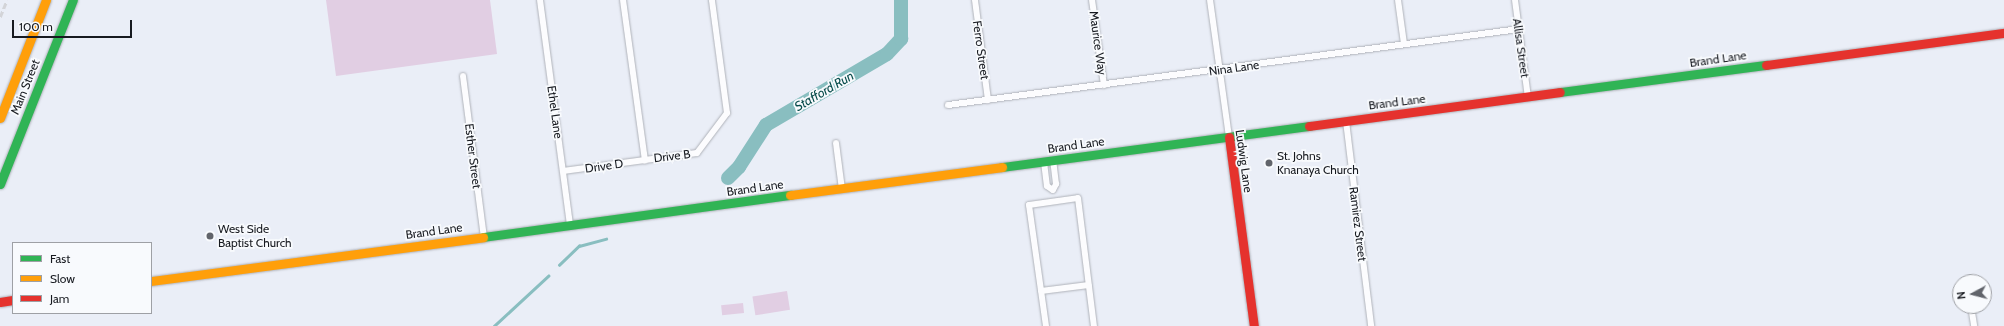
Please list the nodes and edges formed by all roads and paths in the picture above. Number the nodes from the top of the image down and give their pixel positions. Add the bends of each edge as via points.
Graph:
1 (46, 0) edge
2 (73, 0) edge
3 (540, 0) edge
4 (623, 0) edge
5 (712, 0) edge
6 (974, 0) edge
7 (1092, 0) edge
8 (1210, 0) edge
9 (1398, 0) edge
10 (1515, 0) edge
11 (1519, 29) junction
12 (2004, 33) edge
13 (1404, 44) junction
14 (1220, 70) junction
15 (463, 76) dead end
16 (1104, 85) junction
17 (1528, 97) junction
18 (988, 100) junction
19 (948, 105) dead end
20 (0, 118) edge
21 (1346, 121) junction
22 (1229, 137) junction
23 (836, 143) dead end
24 (645, 160) junction
25 (1048, 161) junction
26 (563, 171) junction
27 (0, 184) edge
28 (842, 189) junction
29 (1053, 190) junction
30 (1054, 202) junction
31 (570, 225) junction
32 (484, 237) junction
33 (152, 281) edge
34 (1089, 285) junction
35 (1041, 291) junction
36 (12, 300) edge
37 (0, 302) edge
38 (1972, 314) edge
39 (1046, 326) edge
40 (1094, 326) edge
41 (1254, 326) edge
42 (1371, 326) edge
43 (1974, 326) edge

1 - 20 main road, Main Street
2 - 27 main road, Main Street
3 - 26 street, Ethel Lane
4 - 24 street, Drive B
5 - 24 street, Drive B via 727,113 697,153
6 - 18 street, Ferro Street
7 - 16 street, Maurice Way
8 - 14 street, Ludwig Lane
9 - 13 street
10 - 11 street, Allisa Street
11 - 13 street, Nina Lane
11 - 17 street, Allisa Street
12 - 17 main road, Brand Lane
13 - 14 street, Nina Lane
14 - 16 street, Nina Lane
14 - 22 street, Ludwig Lane
15 - 32 street, Esther Street
16 - 18 street, Nina Lane
17 - 21 main road, Brand Lane
18 - 19 street, Nina Lane
21 - 22 main road, Brand Lane
21 - 42 street, Ramirez Street
22 - 25 main road, Brand Lane
22 - 41 main road, Ludwig Lane
23 - 28 street
24 - 26 street, Drive D
25 - 28 main road, Brand Lane
25 - 29 street via 1056,184
25 - 29 street via 1047,186
26 - 31 street, Ethel Lane
28 - 31 main road, Brand Lane
29 - 30 street
30 - 34 street via 1078,198
30 - 35 street via 1029,205
31 - 32 main road, Brand Lane
32 - 33 main road, Brand Lane
34 - 35 street
34 - 40 street
35 - 39 street
36 - 37 main road
38 - 43 street

